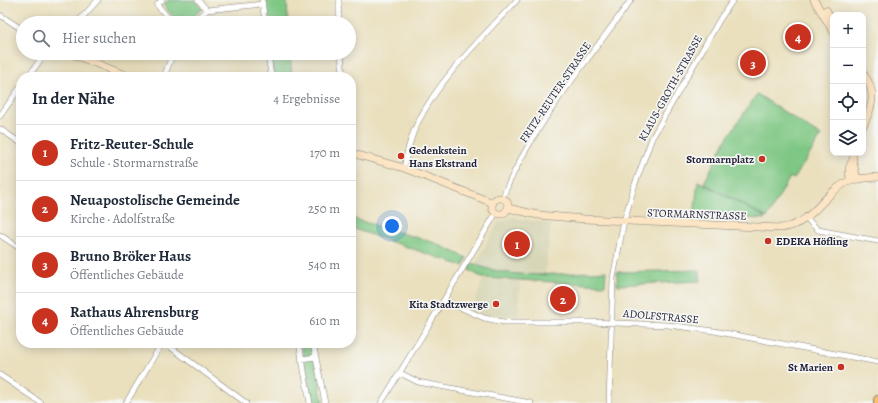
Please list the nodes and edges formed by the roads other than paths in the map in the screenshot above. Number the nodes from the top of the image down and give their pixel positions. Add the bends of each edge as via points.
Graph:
1 (98, 0) edge
2 (162, 0) edge
3 (198, 0) edge
4 (339, 0) edge
5 (517, 0) edge
6 (631, 0) edge
7 (733, 0) edge
8 (814, 0) edge
9 (820, 0) edge
10 (263, 2) edge
11 (207, 10) junction
12 (0, 15) edge
13 (83, 16) edge
14 (167, 16) edge
15 (200, 16) edge
16 (264, 16) edge
17 (339, 16) edge
18 (830, 16) edge
19 (16, 25) edge
20 (830, 26) edge
21 (40, 60) edge
22 (88, 60) edge
23 (170, 60) edge
24 (269, 60) edge
25 (341, 60) edge
26 (32, 72) edge
27 (118, 72) edge
28 (166, 72) edge
29 (270, 72) edge
30 (342, 72) edge
31 (866, 78) edge
32 (16, 93) edge
33 (0, 116) edge
34 (866, 120) edge
35 (0, 129) edge
36 (16, 140) edge
37 (356, 154) edge
38 (853, 156) edge
39 (404, 168) junction
40 (878, 178) edge
41 (854, 180) junction
42 (502, 198) junction
43 (493, 203) junction
44 (508, 208) junction
45 (496, 213) junction
46 (807, 218) junction
47 (624, 222) junction
48 (0, 235) edge
49 (878, 241) edge
50 (16, 246) edge
51 (444, 300) junction
52 (613, 322) junction
53 (161, 348) edge
54 (171, 348) edge
55 (300, 348) edge
56 (314, 348) edge
57 (316, 357) junction
58 (301, 358) junction
59 (878, 362) edge
60 (400, 373) junction
61 (0, 375) edge
62 (41, 403) edge
63 (126, 403) edge
64 (246, 403) edge
65 (310, 403) edge
66 (325, 403) edge
67 (381, 403) edge
68 (526, 403) edge
69 (608, 403) edge

1 - 13 street
2 - 14 street via 157,5
3 - 11 street
4 - 17 street
5 - 39 street via 431,100 413,134
6 - 42 street, FRITZ-REUTER-STRASSE via 558,101 530,145
7 - 47 street, KLAUS-GROTH-STRASSE via 652,138
8 - 20 street
9 - 18 street
10 - 11 street
10 - 16 street
11 - 15 street
12 - 19 street
21 - 26 street
22 - 27 street
23 - 28 street
24 - 29 street
25 - 30 street
31 - 34 street via 873,94
32 - 33 street
35 - 36 street
37 - 39 street
38 - 41 street
39 - 43 street
40 - 41 street
41 - 46 street, STORMARNSTRASSE via 831,194
42 - 43 street
42 - 44 street via 507,202
43 - 45 street
44 - 45 street via 503,213
44 - 47 street, STORMARNSTRASSE via 559,217
45 - 51 street
46 - 47 street, STORMARNSTRASSE via 792,226 780,228
46 - 49 street via 818,230
47 - 52 street, KLAUS-GROTH-STRASSE via 614,278
48 - 50 street
51 - 52 street, ADOLFSTRASSE via 484,318 504,322
51 - 60 street
52 - 59 street, ADOLFSTRASSE via 714,331
52 - 69 street, KLAUS-GROTH-STRASSE
53 - 63 street
54 - 64 street
55 - 58 street
56 - 57 street
57 - 58 street
57 - 66 street
58 - 65 street
60 - 67 street
60 - 68 street via 418,382
61 - 62 street

